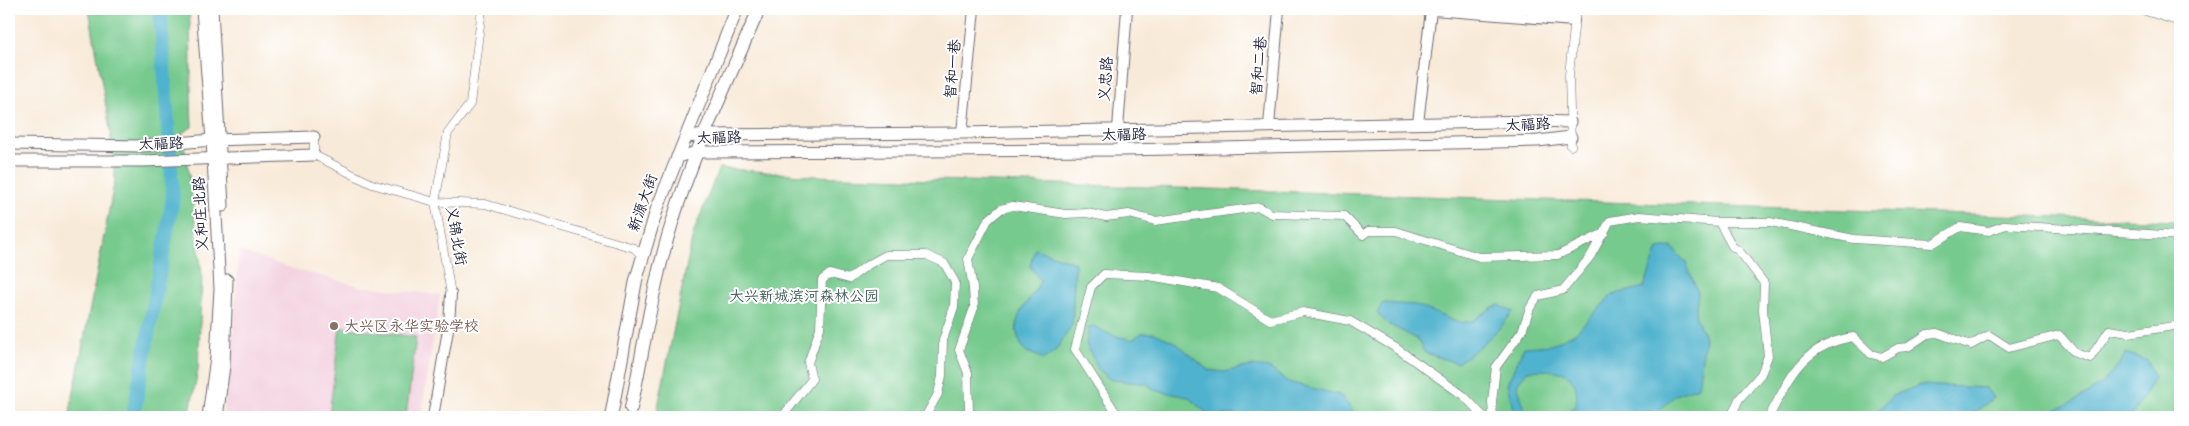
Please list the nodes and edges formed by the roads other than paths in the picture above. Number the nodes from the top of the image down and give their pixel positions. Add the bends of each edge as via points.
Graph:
1 (202, 9) edge
2 (212, 9) edge
3 (482, 9) edge
4 (737, 9) edge
5 (759, 9) edge
6 (974, 9) edge
7 (1126, 9) edge
8 (1279, 9) edge
9 (1426, 9) edge
10 (1576, 9) edge
11 (2139, 9) edge
12 (1574, 21) junction
13 (2180, 22) edge
14 (1570, 122) junction
15 (1418, 123) junction
16 (1269, 126) junction
17 (1118, 129) junction
18 (962, 133) junction
19 (706, 135) junction
20 (314, 137) joint
21 (687, 137) junction
22 (216, 140) junction
23 (1571, 141) joint
24 (9, 144) edge
25 (1123, 150) junction
26 (698, 152) junction
27 (314, 155) junction
28 (677, 157) junction
29 (217, 158) junction
30 (9, 161) edge
31 (435, 202) junction
32 (1719, 222) junction
33 (1604, 233) junction
34 (2180, 236) edge
35 (643, 256) junction
36 (451, 294) joint
37 (2180, 325) edge
38 (630, 413) edge
39 (208, 417) edge
40 (217, 417) edge
41 (433, 417) edge
42 (611, 417) edge
43 (786, 417) edge
44 (925, 417) edge
45 (974, 417) edge
46 (1121, 417) edge
47 (1484, 417) edge
48 (1493, 417) edge
49 (1731, 417) edge
50 (1769, 417) edge

1 - 22 main road, 义和庄北路
2 - 22 main road, 义和庄北路
3 - 31 street, 义锦北街 via 470,104 448,133
4 - 21 main road, 新源大街
5 - 19 main road
6 - 18 street, 智和一巷
7 - 17 street, 义忠路
8 - 16 street, 智和二巷
9 - 12 street
9 - 15 street
10 - 12 street
11 - 13 street
12 - 14 street via 1569,75
14 - 15 main road, 太福路
14 - 23 street
15 - 16 main road, 太福路
16 - 17 main road, 太福路
17 - 18 main road, 太福路
17 - 25 street, 义忠路
18 - 19 main road, 太福路
19 - 21 main road, 太福路
19 - 26 main road
20 - 22 main road, 太福路
20 - 27 street
21 - 28 main road, 新源大街
22 - 24 main road, 太福路 via 143,146
22 - 29 main road, 义和庄北路
23 - 25 main road, 太福路
25 - 26 main road, 太福路
26 - 28 main road, 太福路
26 - 38 main road via 672,223
27 - 29 main road, 太福路
27 - 31 street via 372,184
28 - 35 main road, 新源大街
29 - 30 main road, 太福路
29 - 39 main road, 义和庄北路 via 220,289
29 - 40 main road, 义和庄北路 via 228,298
31 - 35 street via 485,204 634,248
31 - 36 street, 义锦北街
32 - 33 street via 1638,216 1610,221
32 - 34 street via 1770,222 1854,239 1932,244 1960,227 1989,231 2006,225
32 - 49 street via 1732,246 1764,283 1768,356 1761,374 1739,399
33 - 45 street via 1558,255 1480,257 1396,231 1363,235 1344,216 1272,214 1259,207 1155,221 1129,214 1106,217 1013,206 1001,209 988,220 968,259 974,308 959,350 968,373 969,412
33 - 48 street via 1590,257 1563,290 1538,296 1530,308 1522,331 1496,367
35 - 42 main road, 新源大街
36 - 41 street, 义锦北街
37 - 50 street via 2129,333 2109,330 2090,358 2074,353 2058,335 2009,348 1989,335 1971,345 1937,333 1927,334 1908,347 1898,348 1882,357 1871,354 1853,337 1834,340 1802,360
43 - 44 street via 786,412 812,379 808,362 820,328 822,280 830,274 849,279 886,255 926,256 944,263 955,282 954,307 943,340 938,394
46 - 47 street via 1075,349 1091,287 1104,274 1149,276 1218,288 1270,320 1303,312 1350,321 1396,348 1464,396

